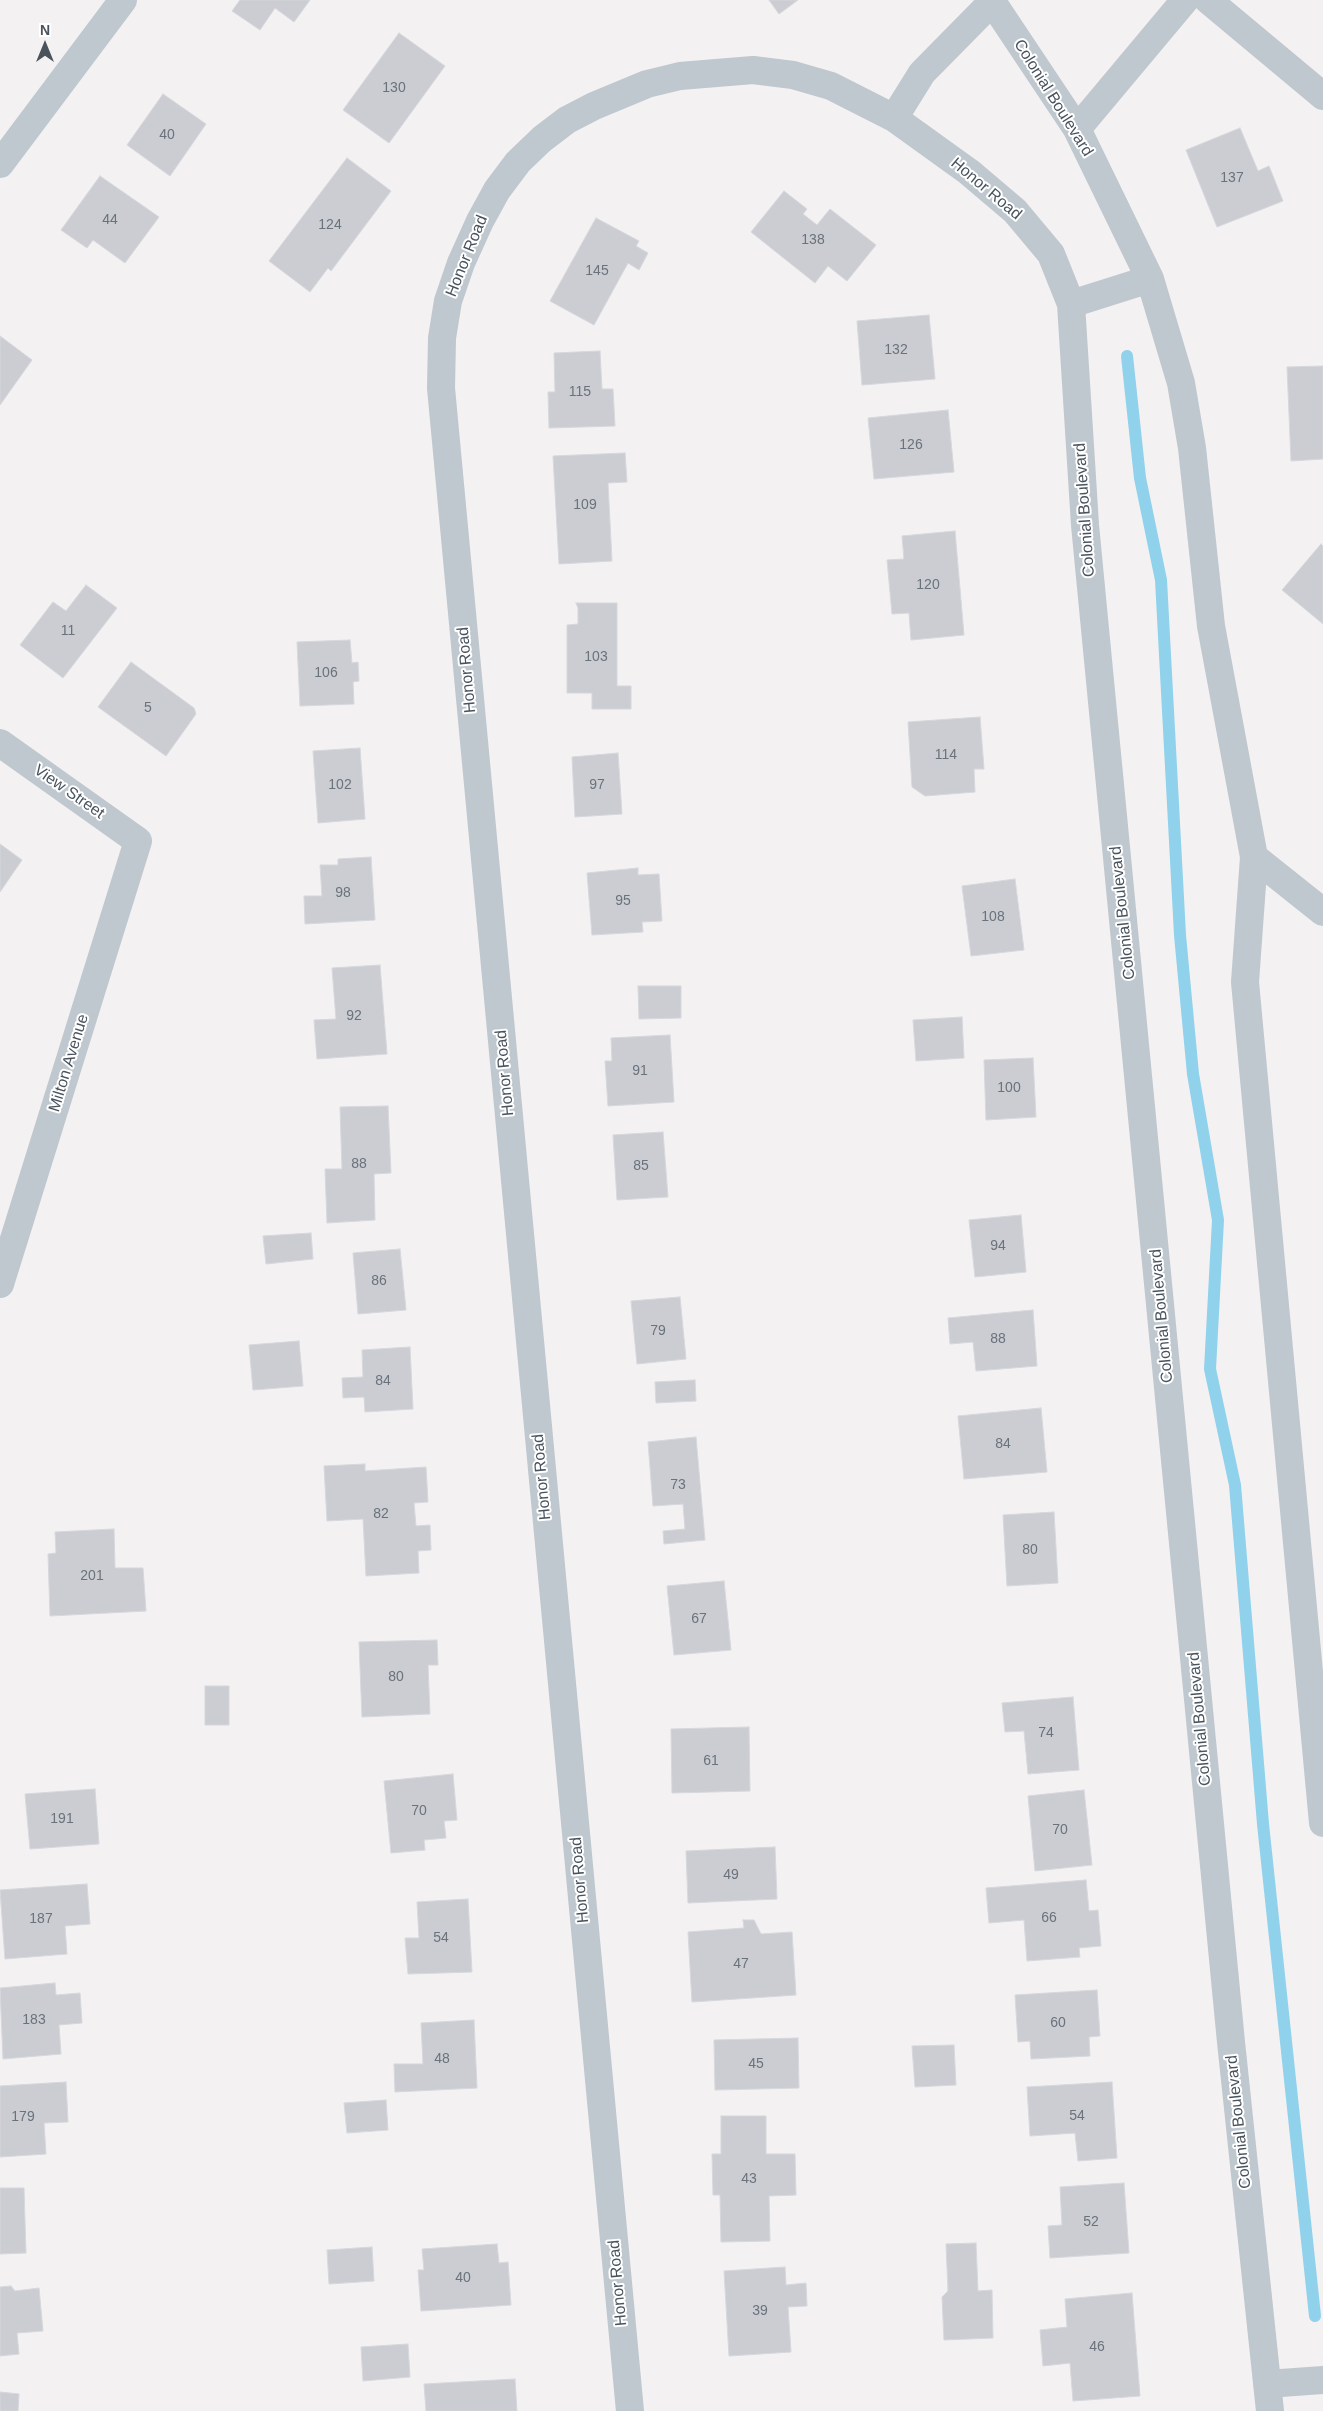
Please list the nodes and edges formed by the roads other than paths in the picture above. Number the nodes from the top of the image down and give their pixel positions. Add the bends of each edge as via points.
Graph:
1 (123, 0) edge
2 (1185, 0) edge
3 (1208, 0) edge
4 (992, 1) edge
5 (1323, 96) edge
6 (894, 118) junction
7 (1076, 130) junction
8 (0, 164) edge
9 (1150, 279) junction
10 (1070, 304) junction
11 (0, 743) edge
12 (138, 841) joint
13 (1254, 857) junction
14 (1323, 912) edge
15 (0, 1284) edge
16 (1323, 1823) edge
17 (1323, 2380) edge
18 (1267, 2384) junction
19 (630, 2411) edge
20 (1270, 2411) edge

1 - 8 street
2 - 7 street
3 - 5 street
4 - 6 street via 922,73
4 - 7 street, Colonial Boulevard
6 - 10 street, Honor Road via 969,172 1015,211 1051,254
6 - 19 street, Honor Road via 831,86 793,75 753,70 680,76 647,84 594,106 567,120 542,139 518,162 497,190 461,263 448,301 442,338 441,388
7 - 9 street, Colonial Boulevard
9 - 10 street
9 - 13 street, Colonial Boulevard via 1181,383 1192,448 1211,626
10 - 18 street, Colonial Boulevard via 1085,525 1230,2032
11 - 12 street, View Street
12 - 15 street, Milton Avenue
13 - 14 street
13 - 16 street, Colonial Boulevard via 1245,982
17 - 18 street
18 - 20 street, Colonial Boulevard

